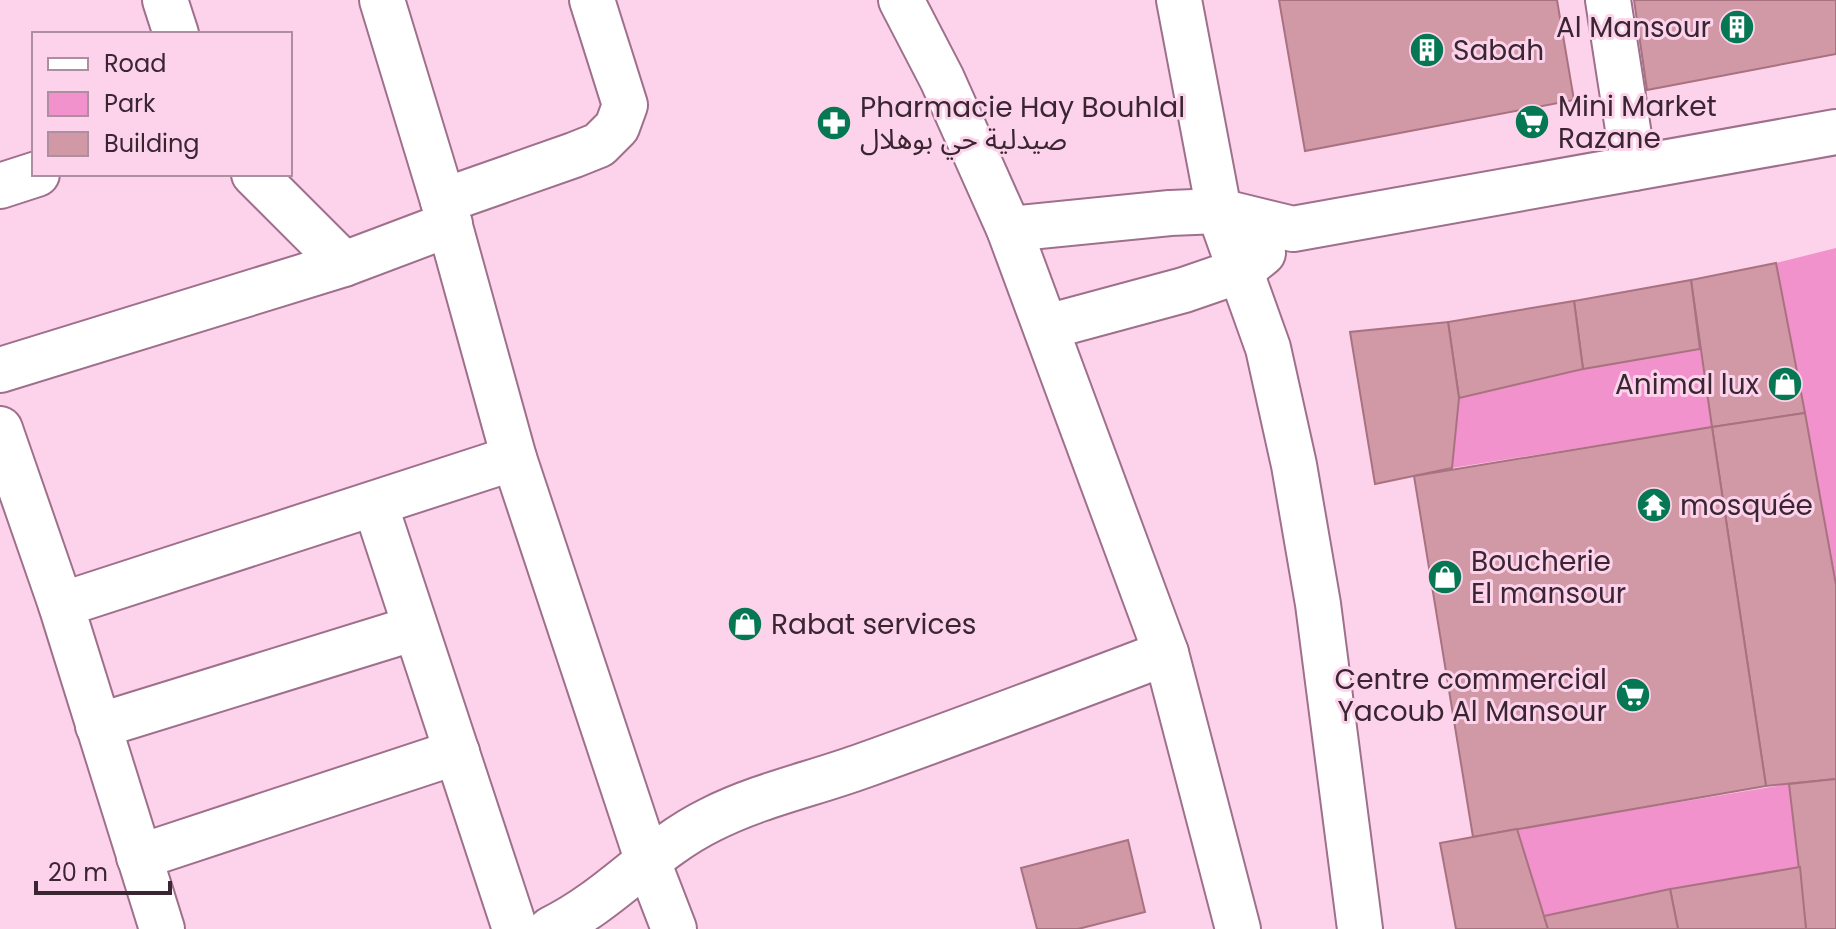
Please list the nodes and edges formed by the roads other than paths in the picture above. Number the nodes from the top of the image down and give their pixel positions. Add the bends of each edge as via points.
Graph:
1 (165, 0) edge
2 (382, 0) edge
3 (592, 0) edge
4 (901, 0) edge
5 (1179, 0) edge
6 (1608, 0) edge
7 (175, 32) edge
8 (1836, 132) edge
9 (1634, 168) junction
10 (32, 176) edge
11 (256, 176) edge
12 (0, 186) edge
13 (1219, 211) junction
14 (447, 213) junction
15 (1009, 229) junction
16 (1293, 229) junction
17 (344, 264) junction
18 (1242, 270) junction
19 (1047, 327) junction
20 (0, 370) edge
21 (0, 429) edge
22 (514, 458) junction
23 (375, 504) junction
24 (61, 605) junction
25 (415, 628) junction
26 (1166, 653) junction
27 (98, 726) junction
28 (457, 752) junction
29 (139, 857) junction
30 (647, 859) junction
31 (162, 929) edge
32 (515, 929) edge
33 (551, 929) edge
34 (674, 929) edge
35 (1238, 929) edge
36 (1360, 929) edge

1 - 7 street
2 - 14 street
3 - 14 street via 625,105 617,127 599,145
4 - 15 street
5 - 13 street
6 - 9 street
8 - 9 street
9 - 16 street
10 - 12 street
11 - 17 street
13 - 15 street
13 - 16 street
13 - 18 street
14 - 17 street
14 - 22 street
15 - 19 street
16 - 18 street
17 - 20 street
18 - 19 street
18 - 36 street via 1268,348 1294,465 1318,604
19 - 26 street
21 - 24 street
22 - 23 street
22 - 30 street
23 - 24 street
23 - 25 street
24 - 27 street
25 - 27 street
25 - 28 street
26 - 30 street via 950,735 759,799 688,832
26 - 35 street
27 - 29 street
28 - 29 street
28 - 32 street
29 - 31 street
30 - 33 street via 575,917
30 - 34 street

